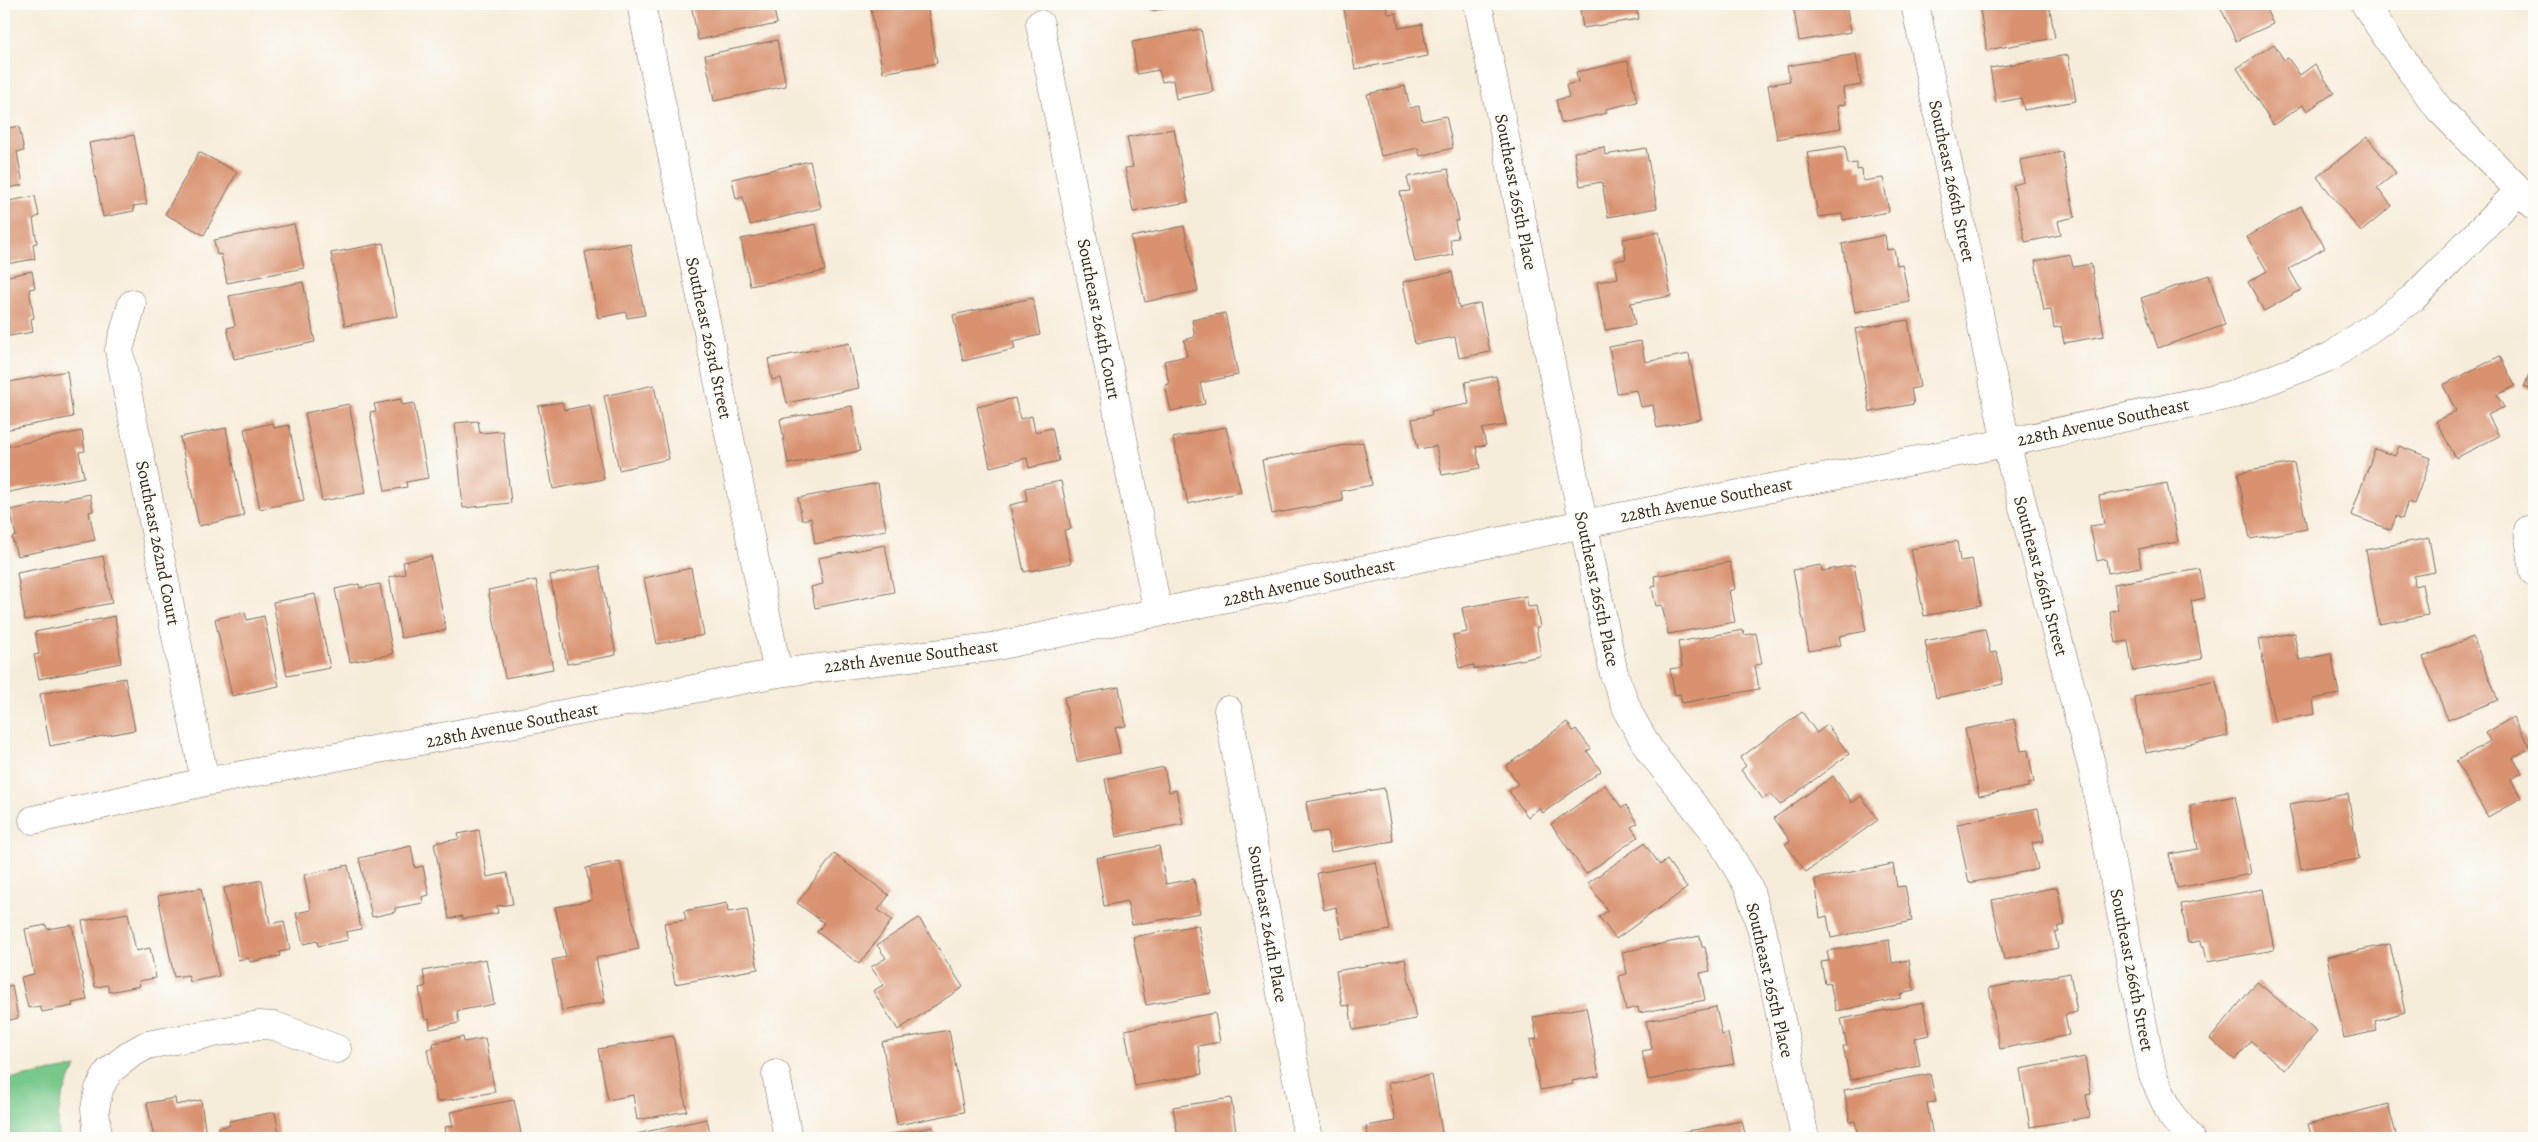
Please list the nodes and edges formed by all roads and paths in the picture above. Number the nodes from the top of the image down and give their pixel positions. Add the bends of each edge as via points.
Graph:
1 (641, 4) edge
2 (1478, 4) edge
3 (1915, 4) edge
4 (2365, 4) edge
5 (1040, 24) dead end
6 (2527, 198) edge
7 (132, 304) dead end
8 (2006, 443) junction
9 (1583, 524) junction
10 (2528, 530) dead end
11 (2534, 572) edge
12 (1158, 613) junction
13 (778, 673) junction
14 (1228, 710) dead end
15 (205, 782) junction
16 (33, 820) dead end
17 (337, 1049) dead end
18 (776, 1074) dead end
19 (98, 1138) edge
20 (788, 1138) edge
21 (1308, 1138) edge
22 (1805, 1138) edge
23 (2190, 1138) edge

1 - 13 street, Southeast 263rd Street
2 - 9 street, Southeast 265th Place
3 - 8 street, Southeast 266th Street
4 - 6 street via 2439,109
5 - 12 street, Southeast 264th Court
6 - 8 street, 228th Avenue Southeast via 2412,298 2332,356 2234,394
7 - 15 street, Southeast 262nd Court via 119,350
8 - 9 street, 228th Avenue Southeast
8 - 23 street, Southeast 266th Street via 2093,771 2153,1076 2171,1115
9 - 12 street, 228th Avenue Southeast
9 - 22 street, Southeast 265th Place via 1614,674 1629,714 1650,751 1719,837 1749,888 1766,945
10 - 11 street
12 - 13 street, 228th Avenue Southeast via 992,647
13 - 15 street, 228th Avenue Southeast
14 - 21 street, Southeast 264th Place
15 - 16 street, 228th Avenue Southeast
17 - 19 street via 275,1026 259,1025 147,1045 109,1071 99,1089 95,1109
18 - 20 street

